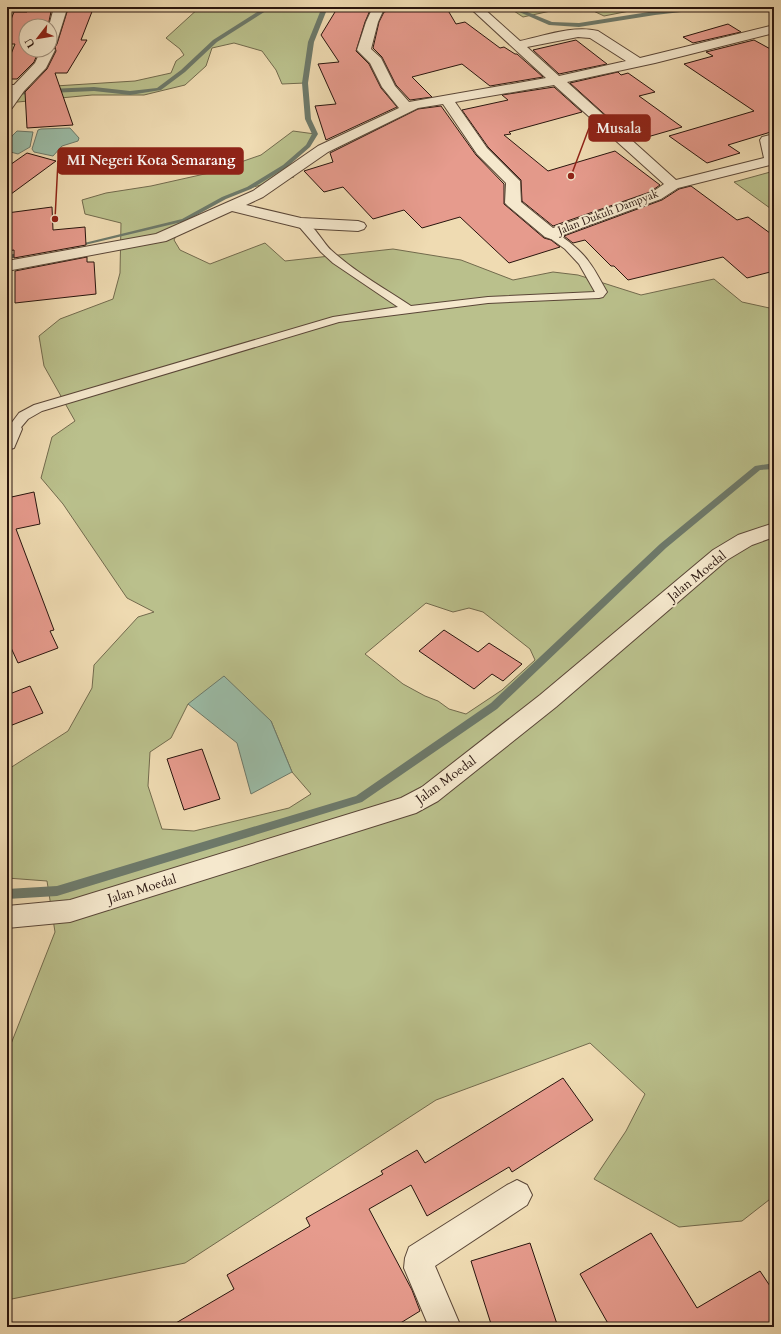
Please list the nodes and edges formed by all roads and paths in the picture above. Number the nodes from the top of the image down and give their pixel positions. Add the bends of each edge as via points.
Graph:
1 (60, 7) edge
2 (386, 7) edge
3 (475, 7) edge
4 (58, 18) edge
5 (771, 34) edge
6 (519, 46) junction
7 (44, 58) edge
8 (638, 62) junction
9 (558, 80) junction
10 (13, 88) edge
11 (446, 99) junction
12 (7, 105) edge
13 (407, 109) junction
14 (774, 138) edge
15 (674, 185) junction
16 (230, 206) junction
17 (302, 223) junction
18 (358, 226) dead end
19 (551, 234) junction
20 (7, 266) edge
21 (408, 309) junction
22 (10, 437) edge
23 (774, 530) edge
24 (7, 917) edge
25 (517, 1195) dead end
26 (443, 1326) edge

1 - 4 street
2 - 13 street via 378,9 364,50 376,61 389,87
3 - 6 street, Jalan Dukuh Dampyak
5 - 8 street
6 - 8 street via 586,32
6 - 9 street, Jalan Dukuh Dampyak
7 - 10 street via 41,65
8 - 9 street
9 - 11 street
9 - 15 street, Jalan Dukuh Dampyak
10 - 12 street
11 - 13 street via 414,105
11 - 19 street, Jalan Dukuh Dampyak via 482,151 513,181 513,203
13 - 16 street via 323,148 258,194
14 - 15 street, Jalan Dukuh Dampyak via 767,140 772,160
15 - 19 street, Jalan Dukuh Dampyak via 656,196
16 - 17 street
16 - 20 street via 160,238
17 - 18 street
17 - 21 lane via 318,243 337,260
19 - 21 lane via 584,262 601,292 599,295 488,300
21 - 22 lane via 337,319 38,408 20,419
23 - 24 street, Jalan Moedal via 745,540 720,556 548,701 430,794 408,806 70,911
25 - 26 street via 420,1258 419,1268

